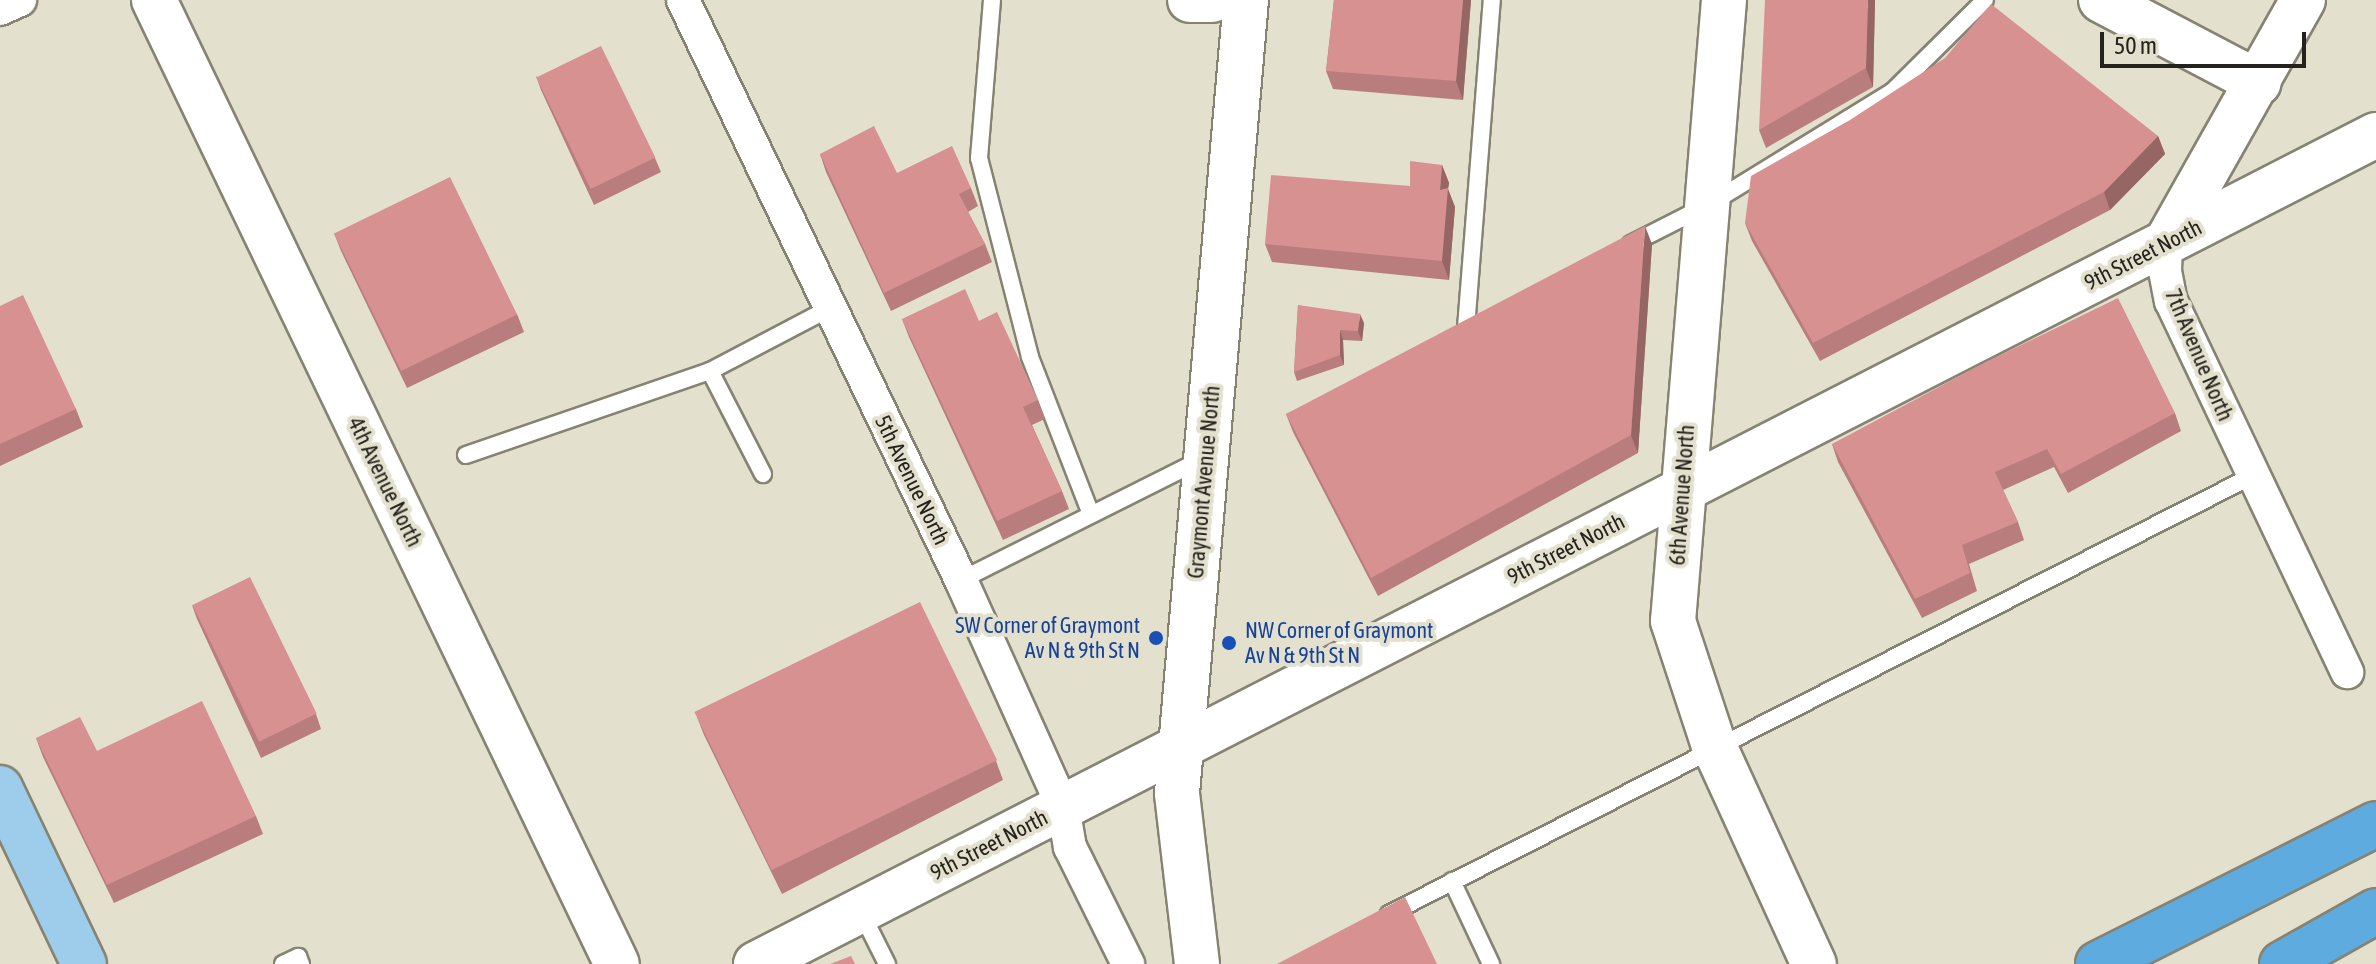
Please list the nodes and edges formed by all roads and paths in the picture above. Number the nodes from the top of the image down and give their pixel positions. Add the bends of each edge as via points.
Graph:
1 (20, 0) edge
2 (154, 0) edge
3 (683, 0) edge
4 (992, 0) edge
5 (1190, 0) edge
6 (1212, 0) edge
7 (1246, 0) edge
8 (1492, 0) edge
9 (1724, 0) edge
10 (1985, 0) edge
11 (2101, 0) edge
12 (2303, 0) edge
13 (0, 9) edge
14 (2259, 83) junction
15 (2376, 135) edge
16 (1708, 205) junction
17 (2166, 243) junction
18 (1614, 253) edge
19 (830, 308) junction
20 (1479, 321) edge
21 (710, 371) junction
22 (466, 455) dead end
23 (1206, 457) junction
24 (763, 474) dead end
25 (2254, 475) junction
26 (1682, 489) junction
27 (1091, 514) junction
28 (961, 580) junction
29 (2347, 672) dead end
30 (1181, 746) junction
31 (1714, 746) junction
32 (1, 791) edge
33 (1063, 807) junction
34 (2376, 824) edge
35 (1452, 881) junction
36 (861, 910) junction
37 (2376, 911) edge
38 (1372, 922) edge
39 (84, 964) edge
40 (283, 964) edge
41 (301, 964) edge
42 (617, 964) edge
43 (756, 964) edge
44 (887, 964) edge
45 (1128, 964) edge
46 (1197, 964) edge
47 (1491, 964) edge
48 (1814, 964) edge
49 (2098, 964) edge
50 (2282, 964) edge

1 - 13 street
2 - 42 main road, 4th Avenue North
3 - 19 street, 5th Avenue North
4 - 27 lane via 979,158 1030,357
5 - 6 main road
7 - 23 main road, Graymont Avenue North
8 - 20 lane via 1466,328
9 - 16 main road, 6th Avenue North
10 - 16 lane via 1893,91
11 - 14 main road
12 - 14 main road
14 - 17 main road
15 - 17 main road, 9th Street North
16 - 18 lane
16 - 26 main road, 6th Avenue North
17 - 25 street, 7th Avenue North via 2171,301
17 - 26 main road, 9th Street North
19 - 21 lane
19 - 28 street, 5th Avenue North
21 - 22 lane
21 - 24 lane
23 - 27 lane
23 - 30 main road, Graymont Avenue North
25 - 29 street, 7th Avenue North
25 - 31 lane
26 - 30 main road, 9th Street North
26 - 31 main road, 6th Avenue North via 1673,621
27 - 28 lane
28 - 33 street, 5th Avenue North
30 - 33 main road, 9th Street North
30 - 46 main road, Graymont Avenue North via 1177,793
31 - 35 lane
31 - 48 main road, 6th Avenue North
32 - 39 main road
33 - 36 main road, 9th Street North
33 - 45 street, 5th Avenue North via 1070,847
34 - 49 highway
35 - 38 lane
35 - 47 lane
36 - 43 main road, 9th Street North
36 - 44 lane
37 - 50 highway
40 - 41 lane via 298,957

